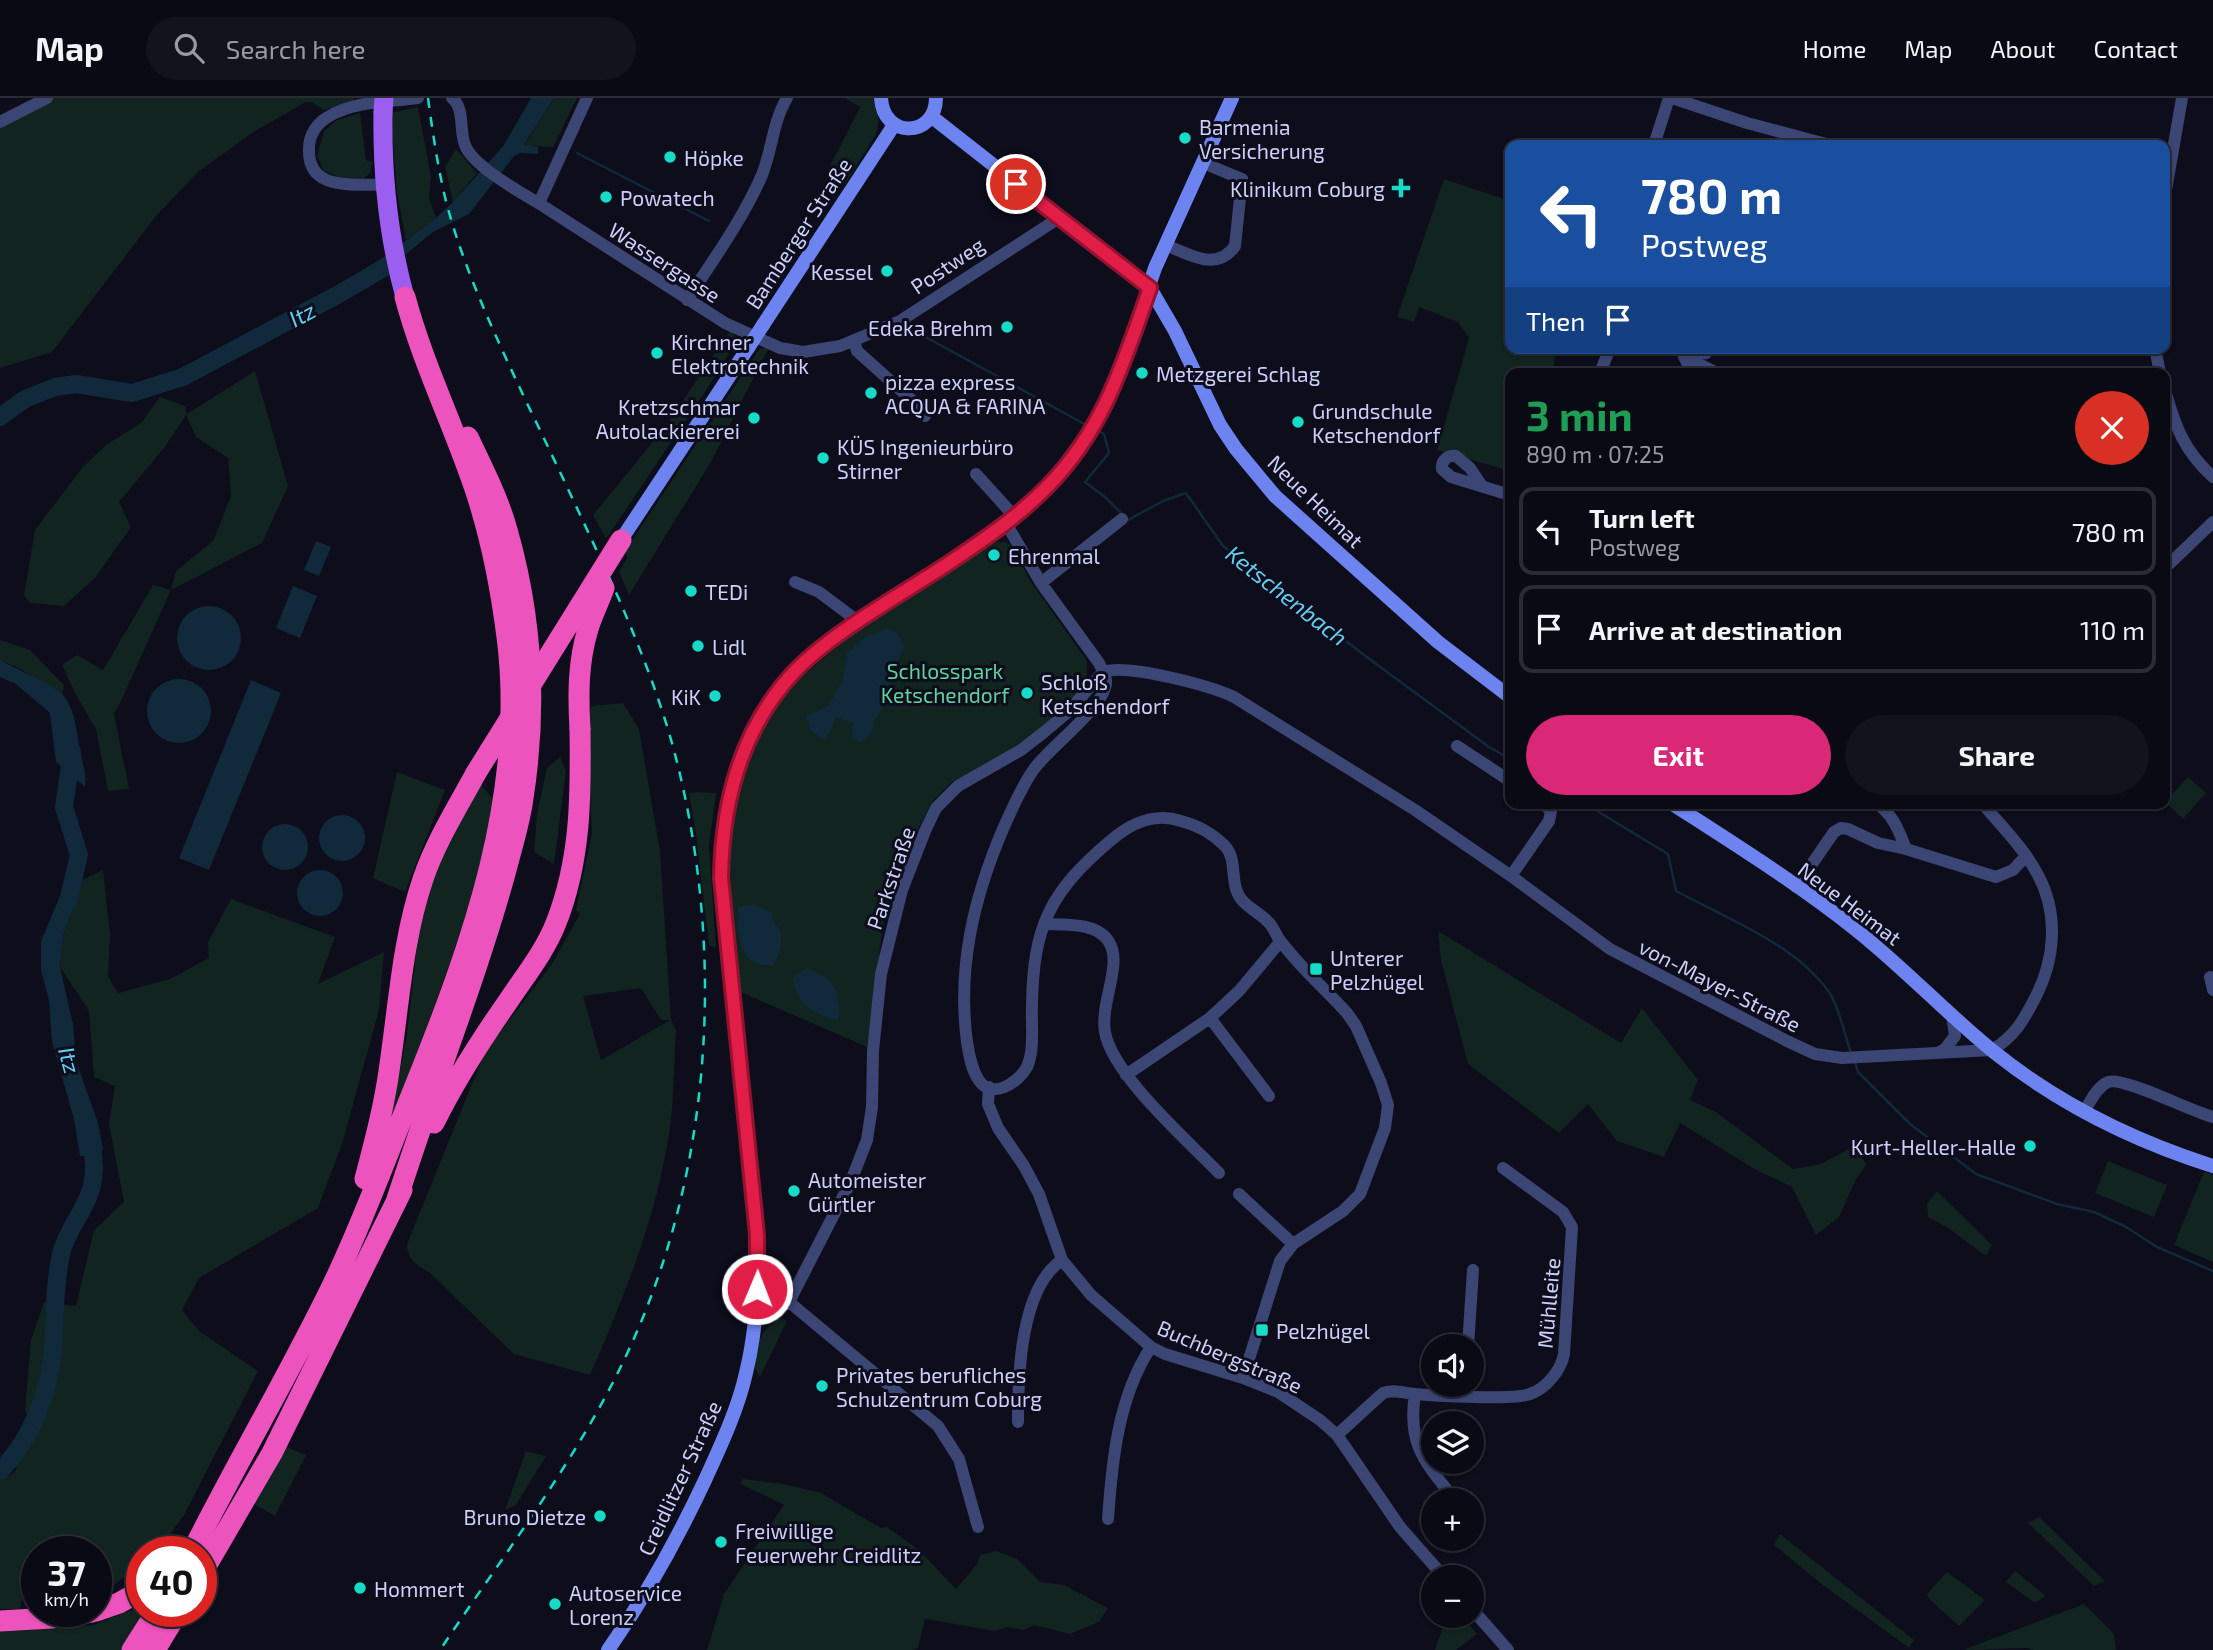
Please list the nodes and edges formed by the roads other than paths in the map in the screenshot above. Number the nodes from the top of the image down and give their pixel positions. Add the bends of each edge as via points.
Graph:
1 (47, 98) edge
2 (418, 98) edge
3 (452, 98) edge
4 (587, 98) edge
5 (787, 98) edge
6 (881, 98) edge
7 (936, 98) edge
8 (1231, 98) edge
9 (1670, 98) edge
10 (2182, 98) edge
11 (384, 105) edge
12 (932, 117) junction
13 (0, 122) edge
14 (894, 125) junction
15 (1656, 140) edge
16 (1811, 140) edge
17 (1203, 163) junction
18 (2170, 165) edge
19 (385, 185) junction
20 (539, 203) junction
21 (1059, 218) junction
22 (1166, 245) junction
23 (1150, 288) junction
24 (405, 297) junction
25 (687, 300) junction
26 (1169, 318) junction
27 (1138, 322) junction
28 (854, 341) junction
29 (1685, 354) edge
30 (1708, 368) edge
31 (2170, 406) edge
32 (925, 415) dead end
33 (976, 474) dead end
34 (2213, 477) edge
35 (1482, 486) dead end
36 (1505, 493) edge
37 (1122, 519) dead end
38 (1011, 521) junction
39 (2213, 522) edge
40 (621, 540) junction
41 (2170, 563) edge
42 (795, 582) dead end
43 (1041, 583) junction
44 (859, 622) junction
45 (1103, 672) junction
46 (1505, 693) edge
47 (1457, 746) dead end
48 (1505, 778) edge
49 (1548, 809) edge
50 (1680, 809) edge
51 (1882, 809) edge
52 (1987, 809) edge
53 (1906, 849) junction
54 (2026, 856) junction
55 (1511, 876) junction
56 (1796, 887) junction
57 (1044, 924) junction
58 (1280, 942) junction
59 (1952, 1015) junction
60 (1210, 1018) junction
61 (1992, 1050) junction
62 (1937, 1053) junction
63 (1126, 1075) junction
64 (989, 1087) junction
65 (1269, 1096) dead end
66 (2084, 1112) junction
67 (2213, 1117) edge
68 (2213, 1166) edge
69 (1503, 1168) dead end
70 (1219, 1173) dead end
71 (1239, 1194) dead end
72 (396, 1202) junction
73 (1293, 1244) junction
74 (346, 1255) junction
75 (1062, 1260) junction
76 (1473, 1270) dead end
77 (789, 1302) junction
78 (756, 1311) junction
79 (1469, 1334) edge
80 (1151, 1346) junction
81 (1242, 1378) junction
82 (1484, 1393) edge
83 (1415, 1394) junction
84 (1421, 1394) edge
85 (1018, 1422) dead end
86 (1337, 1435) junction
87 (1446, 1488) edge
88 (1108, 1519) dead end
89 (978, 1527) dead end
90 (200, 1536) edge
91 (217, 1547) edge
92 (1434, 1565) edge
93 (21, 1620) edge
94 (0, 1621) edge
95 (1484, 1623) edge
96 (147, 1627) edge
97 (169, 1627) edge
98 (132, 1650) edge
99 (155, 1650) edge
100 (608, 1650) edge
101 (1508, 1650) edge

1 - 13 street
2 - 19 street via 342,110 313,130 309,151 312,165 322,177 333,183
3 - 20 street, Wassergasse via 458,105 464,144 476,160
4 - 20 street
5 - 25 street via 754,191
6 - 14 street via 886,117
7 - 12 street
8 - 17 street, Creidlitzer Straße
9 - 15 street
9 - 16 street
10 - 18 street
11 - 19 main road
12 - 14 street via 915,128
12 - 21 street
14 - 40 street, Bamberger Straße, bridge
17 - 22 street, Creidlitzer Straße
17 - 22 street via 1242,178 1236,246 1221,260 1213,261
19 - 24 main road
20 - 25 street, Wassergasse
21 - 23 street
21 - 28 street, Postweg via 900,321
22 - 23 street, Creidlitzer Straße
23 - 26 street, Neue Heimat
23 - 27 street, Creidlitzer Straße
24 - 72 highway via 493,489 506,528 527,632 531,715 523,801 485,945
24 - 74 highway via 423,358 476,493 490,547 507,635 512,717 503,807 468,941 437,1031
25 - 28 street, Wassergasse via 747,335 780,348 819,351
26 - 27 street
26 - 46 street, Neue Heimat via 1220,425 1275,496 1438,642
27 - 38 street, Creidlitzer Straße via 1115,386 1092,428 1052,482
28 - 32 street via 858,351
29 - 30 street
31 - 34 street via 2183,442
33 - 38 street
35 - 36 street
37 - 43 street
38 - 43 street
38 - 44 street, Creidlitzer Straße
39 - 41 street
40 - 72 highway, bridge via 593,611 579,676 577,848 555,926 455,1084
40 - 74 highway, bridge via 434,849 404,956 380,1120
42 - 44 street via 819,592
43 - 45 street
44 - 78 street, Creidlitzer Straße via 797,669 763,713 741,758 723,831 722,905 757,1235
45 - 55 street, von-Mayer-Straße via 1117,669 1194,683 1234,697
45 - 64 street, Buchbergstraße via 1105,684 1097,703 1048,753 1023,788 981,885 967,945 965,1003 972,1067 978,1081
45 - 77 street, Parkstraße via 1043,733 965,781 936,808 902,890 885,953 867,1140
47 - 48 street
49 - 55 street via 1549,821
50 - 56 street, Neue Heimat
51 - 53 street
52 - 54 street
53 - 54 street via 1996,877 2014,870
53 - 56 street via 1841,828
54 - 61 street via 2045,889 2052,919 2050,963 2021,1026
55 - 62 street, von-Mayer-Straße via 1610,949 1815,1054 1842,1058
56 - 59 street, Neue Heimat via 1858,931
57 - 58 street via 1059,892 1096,853 1138,822 1162,817 1198,827 1225,846 1237,892 1270,924
57 - 63 street via 1098,931 1111,944 1115,966 1107,993 1105,1029 1109,1050
57 - 64 street via 1033,973 1026,1068 1017,1081 1002,1088
58 - 60 street
58 - 73 street via 1356,1026 1389,1113 1360,1194
59 - 61 street, Neue Heimat
59 - 62 street via 1955,1037
60 - 63 street
60 - 65 street
61 - 62 street, von-Mayer-Straße
61 - 66 street, Neue Heimat
63 - 70 street
64 - 75 street, Buchbergstraße via 988,1104 998,1128 1039,1194
66 - 67 street via 2101,1087 2115,1080
66 - 68 street, Neue Heimat via 2163,1150
69 - 82 street, Mühlleite via 1563,1212 1572,1227 1564,1353 1558,1371 1530,1394
71 - 73 street
72 - 91 highway via 271,1453
73 - 81 street via 1280,1261
74 - 90 highway
75 - 80 street, Buchbergstraße via 1091,1295
75 - 85 street via 1043,1280 1023,1338
76 - 79 street
77 - 78 street via 774,1310
77 - 89 street via 938,1426 959,1460
78 - 100 street, Creidlitzer Straße via 746,1375 719,1449 669,1553
80 - 81 street, Buchbergstraße
80 - 88 street via 1119,1428
81 - 86 street, Buchbergstraße via 1278,1392
83 - 84 street, Mühlleite
83 - 86 street, Mühlleite via 1383,1393
83 - 87 street via 1411,1418 1421,1453
86 - 92 street, Buchbergstraße via 1401,1527
93 - 94 highway
95 - 101 street
96 - 98 highway
97 - 99 highway

